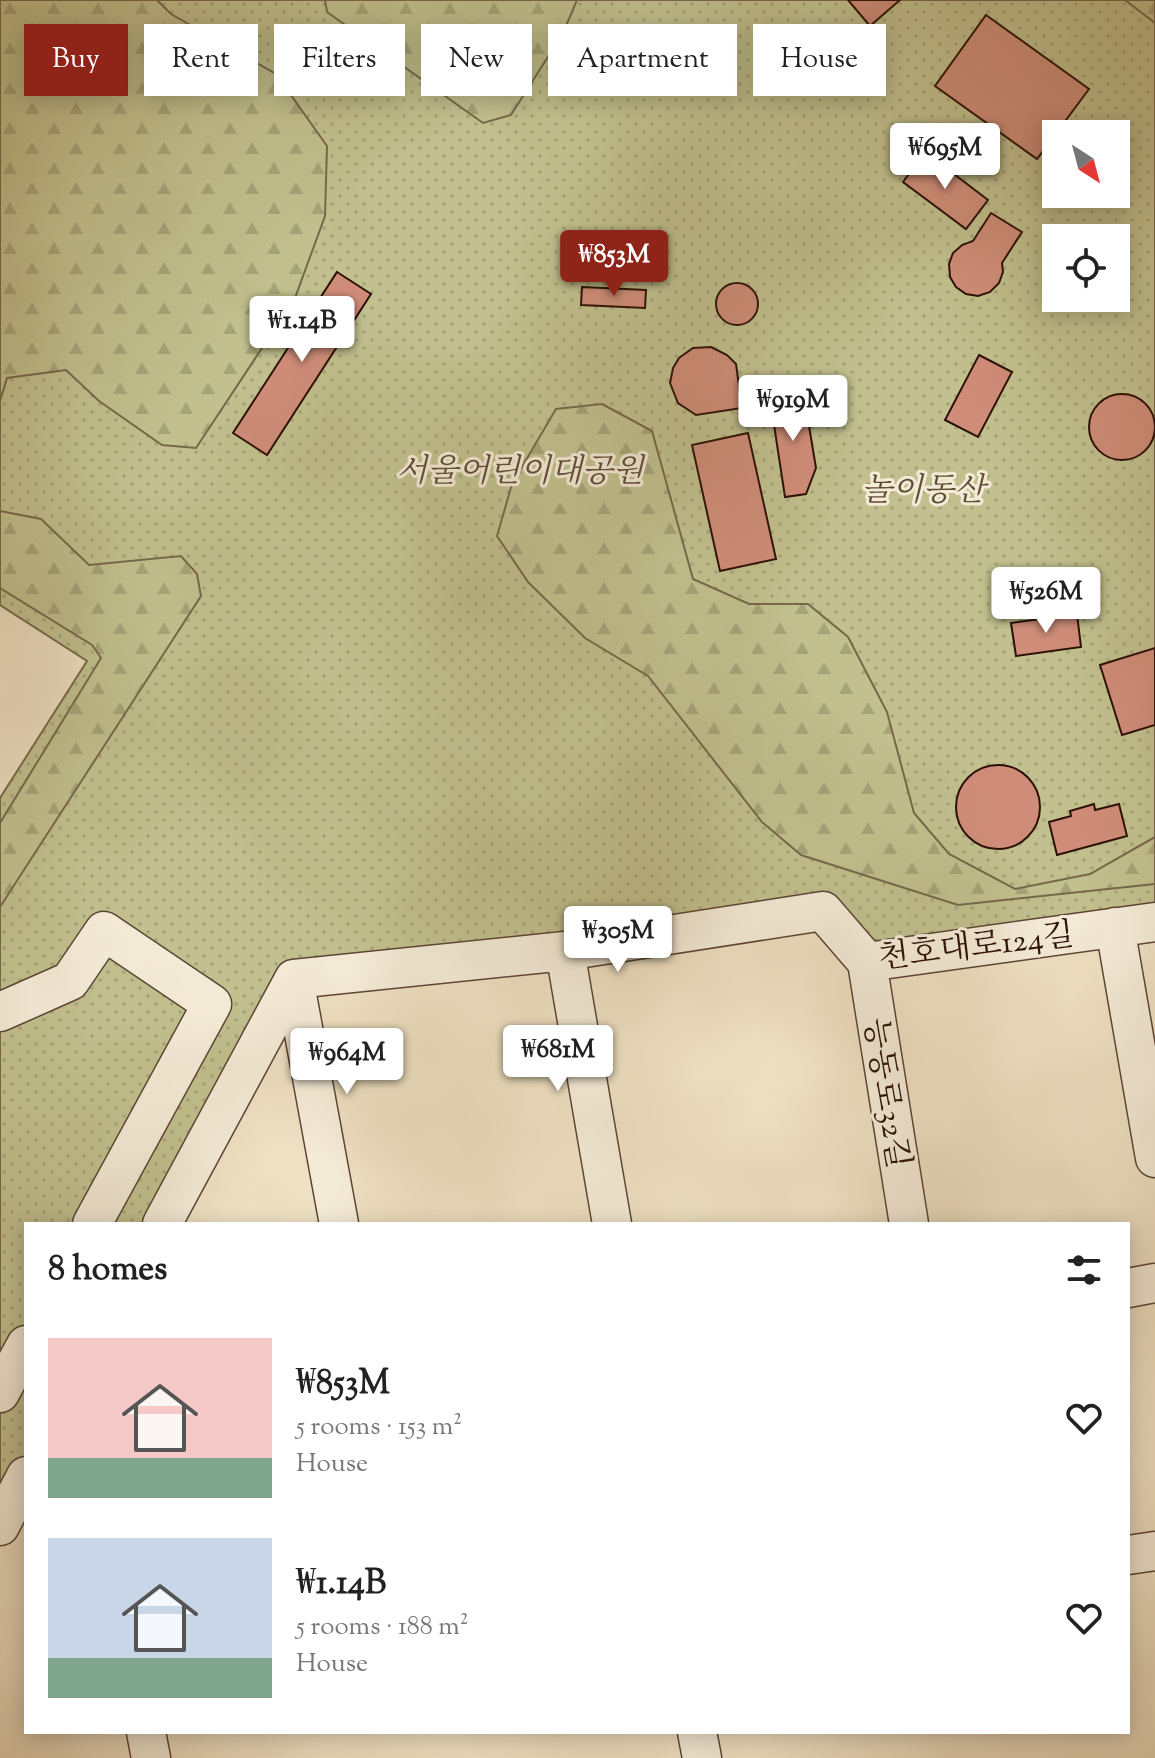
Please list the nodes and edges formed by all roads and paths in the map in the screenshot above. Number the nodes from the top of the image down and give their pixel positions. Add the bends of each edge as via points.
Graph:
1 (1155, 922) edge
2 (1115, 927) junction
3 (565, 951) junction
4 (867, 962) junction
5 (294, 979) junction
6 (0, 1012) edge
7 (1155, 1158) edge
8 (93, 1222) edge
9 (163, 1222) edge
10 (339, 1222) edge
11 (612, 1222) edge
12 (909, 1222) edge
13 (1155, 1283) edge
14 (1130, 1288) edge
15 (24, 1349) edge
16 (0, 1393) edge
17 (24, 1480) edge
18 (0, 1526) edge
19 (1155, 1551) edge
20 (1130, 1555) edge
21 (146, 1734) edge
22 (697, 1734) edge
23 (151, 1758) edge
24 (702, 1758) edge

1 - 2 street, 천호대로124길
2 - 4 street, 천호대로124길
2 - 7 street
3 - 4 street, 천호대로124길 via 823,911
3 - 5 street, 천호대로124길
3 - 11 street
4 - 12 street, 능동로32길
5 - 9 street
5 - 10 street
6 - 8 street via 70,981 104,931 212,1004
13 - 14 street
15 - 16 street
17 - 18 street
19 - 20 street
21 - 23 street
22 - 24 street

